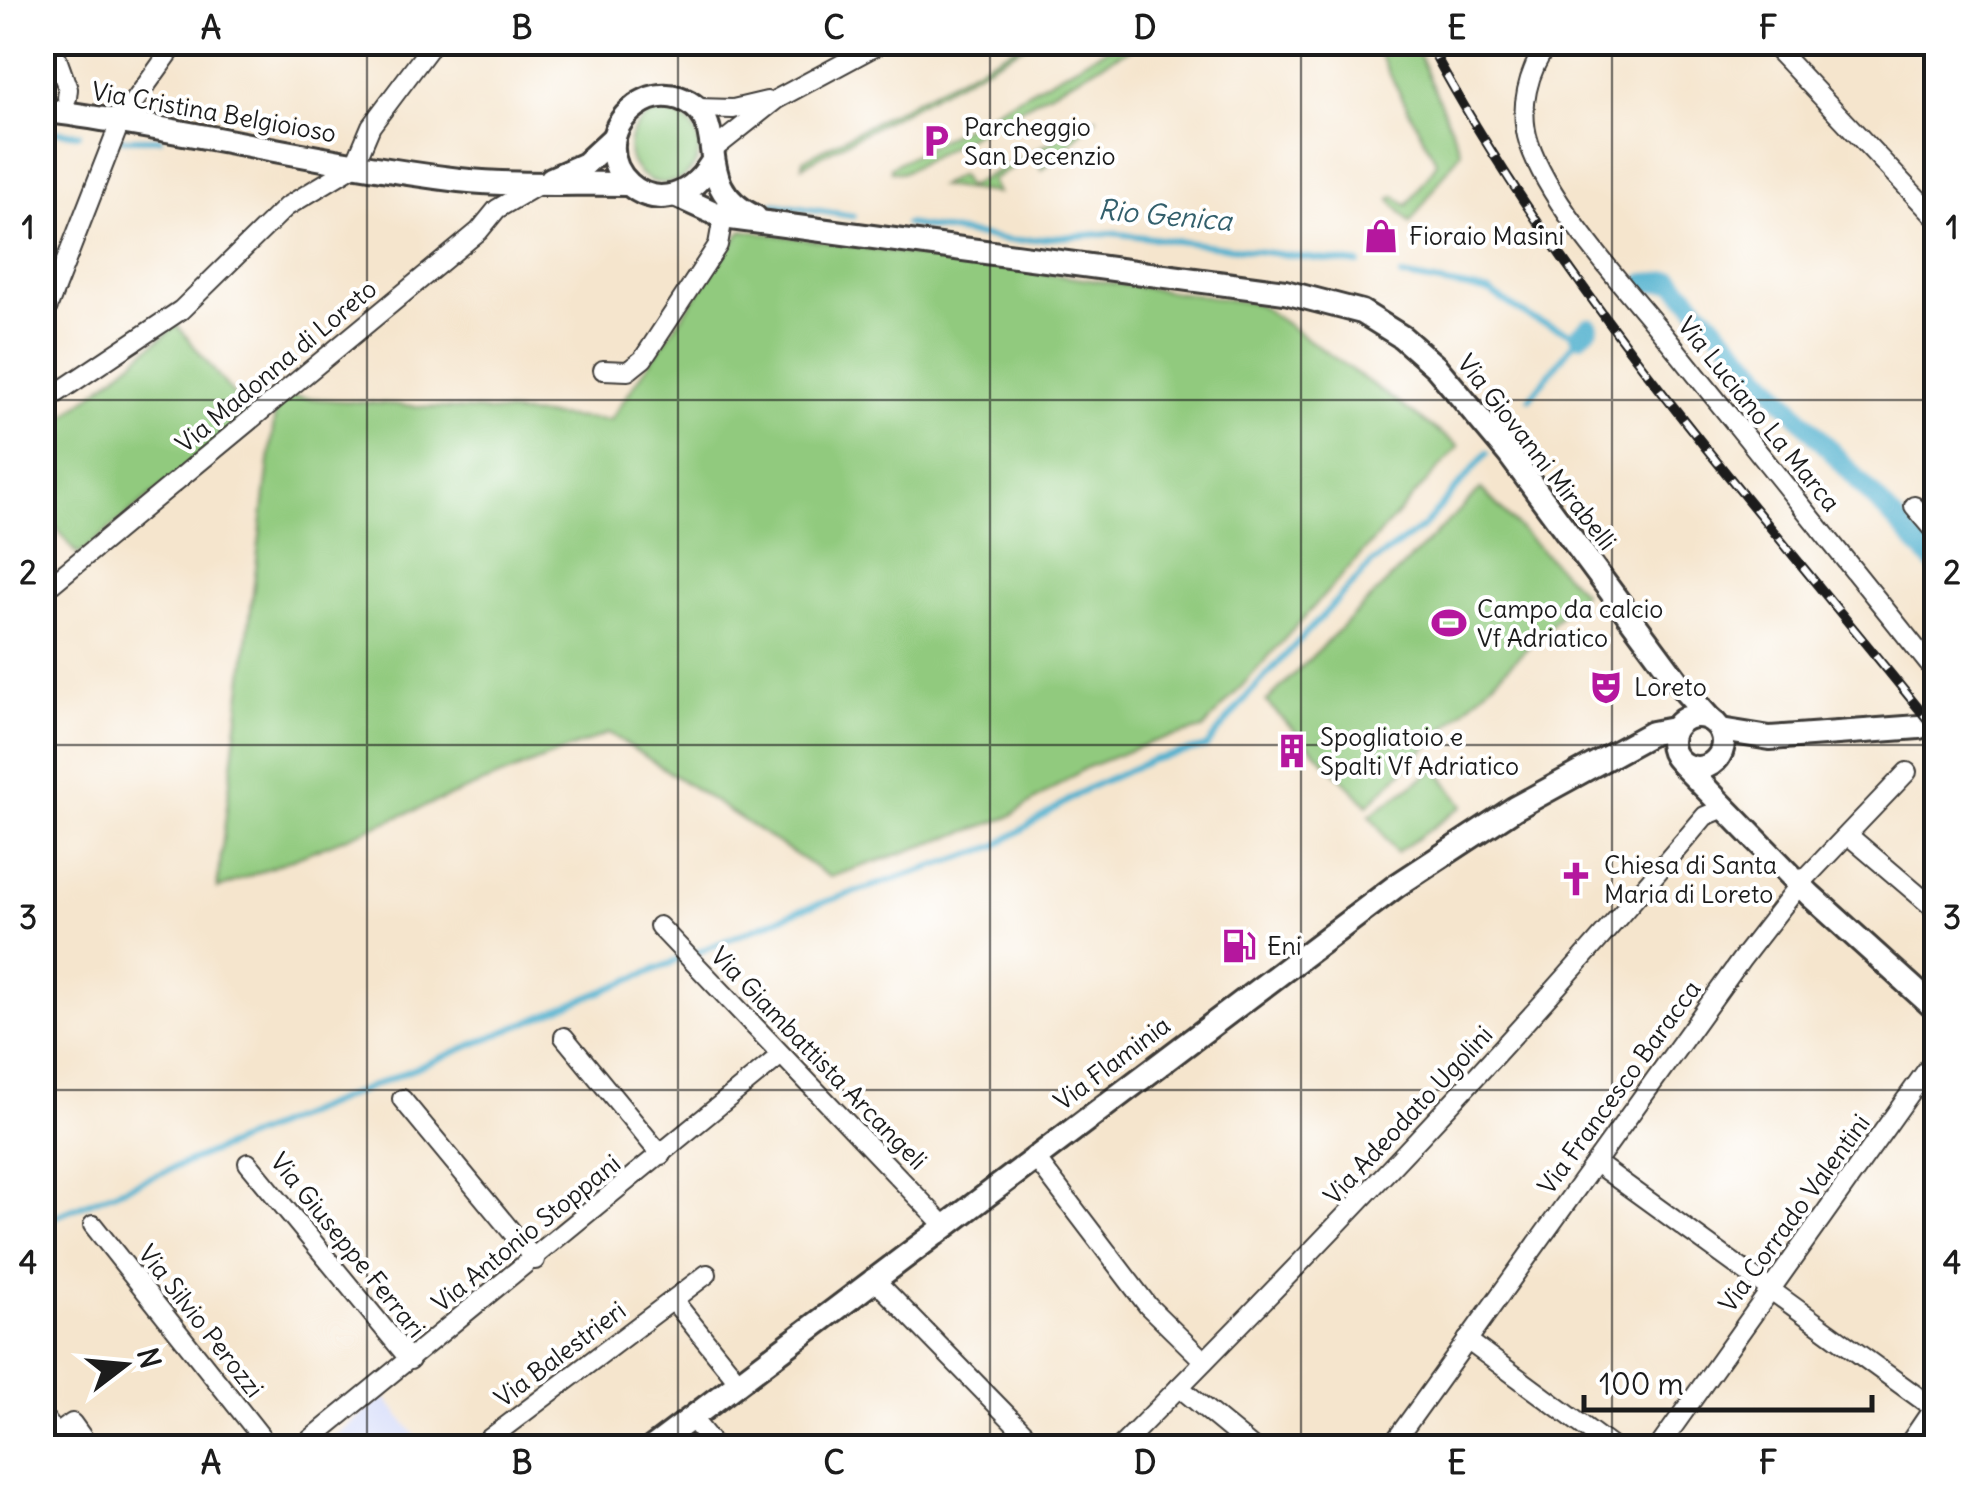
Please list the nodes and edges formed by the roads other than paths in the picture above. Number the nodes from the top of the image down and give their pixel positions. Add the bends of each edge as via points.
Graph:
1 (52, 42) edge
2 (177, 42) edge
3 (434, 42) edge
4 (883, 42) edge
5 (1549, 42) edge
6 (1770, 42) edge
7 (42, 95) edge
8 (66, 98) junction
9 (777, 99) junction
10 (696, 108) junction
11 (42, 110) edge
12 (125, 114) junction
13 (612, 138) junction
14 (712, 156) junction
15 (354, 166) junction
16 (543, 183) junction
17 (628, 184) junction
18 (677, 196) junction
19 (724, 217) junction
20 (1936, 218) edge
21 (774, 226) junction
22 (42, 322) edge
23 (603, 370) dead end
24 (42, 402) edge
25 (1914, 506) dead end
26 (1936, 532) edge
27 (42, 592) edge
28 (1936, 672) edge
29 (1683, 690) junction
30 (1715, 724) junction
31 (1674, 727) junction
32 (1919, 727) dead end
33 (1624, 752) junction
34 (1679, 761) junction
35 (1907, 772) dead end
36 (1722, 809) junction
37 (1848, 835) junction
38 (1800, 884) junction
39 (1936, 910) edge
40 (659, 926) dead end
41 (1936, 1010) edge
42 (564, 1037) dead end
43 (781, 1055) junction
44 (1936, 1057) edge
45 (402, 1098) dead end
46 (660, 1155) junction
47 (1034, 1156) junction
48 (1596, 1162) junction
49 (248, 1163) dead end
50 (943, 1224) junction
51 (93, 1225) dead end
52 (535, 1260) junction
53 (707, 1274) dead end
54 (873, 1278) junction
55 (1769, 1290) junction
56 (672, 1300) junction
57 (1467, 1340) junction
58 (410, 1360) junction
59 (1204, 1361) junction
60 (738, 1381) junction
61 (1179, 1387) junction
62 (1936, 1407) edge
63 (42, 1416) edge
64 (691, 1417) junction
65 (50, 1440) edge
66 (90, 1448) edge
67 (270, 1448) edge
68 (300, 1448) edge
69 (477, 1448) edge
70 (652, 1448) edge
71 (716, 1448) edge
72 (1038, 1448) edge
73 (1118, 1448) edge
74 (1253, 1448) edge
75 (1390, 1448) edge
76 (1613, 1448) edge
77 (1658, 1448) edge
78 (1906, 1448) edge

1 - 8 street
2 - 12 street
3 - 15 street via 371,126
4 - 9 street
5 - 28 street, Via Luciano La Marca via 1528,80 1525,111 1527,138 1548,183
6 - 20 street
7 - 8 street, Via Cristina Belgioioso
8 - 12 street, Via Cristina Belgioioso
9 - 10 street
9 - 14 street
10 - 13 street, Via Giovanni Mirabelli via 678,98 646,99 621,118
10 - 14 street, Via Giovanni Mirabelli via 710,126
11 - 12 street, Via Cristina Belgioioso
12 - 15 street, Via Cristina Belgioioso via 302,142
12 - 22 street
13 - 16 street, Via Giovanni Mirabelli via 585,164
13 - 17 street via 615,163
14 - 18 street via 698,184
14 - 21 street, Via Giovanni Mirabelli via 723,196
15 - 16 street, Via Giovanni Mirabelli
15 - 24 street via 286,207 180,310
16 - 17 street, Via Giovanni Mirabelli
16 - 27 street, Via Madonna di Loreto via 497,209 479,231
17 - 18 street, Via Giovanni Mirabelli via 658,198
18 - 19 street, Via Giovanni Mirabelli
19 - 21 street, Via Giovanni Mirabelli
19 - 23 street via 718,245 642,360 628,371
21 - 29 street, Via Giovanni Mirabelli via 1285,292 1362,312 1436,368 1480,418
25 - 26 street
29 - 30 street, Via Giovanni Mirabelli
29 - 31 street
30 - 31 street via 1691,715
30 - 32 street via 1770,738
30 - 34 street via 1723,747 1714,762 1698,768
31 - 33 street, Via Flaminia
31 - 34 street via 1670,739
33 - 34 street
33 - 47 street, Via Flaminia via 1515,808 1396,886
34 - 36 street
35 - 37 street, Via Francesco Baracca
36 - 38 street
36 - 59 street, Via Adeodato Ugolini via 1705,816 1468,1089
37 - 38 street, Via Francesco Baracca
37 - 39 street
38 - 41 street
38 - 48 street, Via Francesco Baracca
40 - 43 street, Via Giambattista Arcangeli
42 - 46 street
43 - 46 street, Via Antonio Stoppani
43 - 50 street, Via Giambattista Arcangeli
44 - 55 street, Via Corrado Valentini
45 - 52 street
46 - 52 street, Via Antonio Stoppani
47 - 50 street, Via Flaminia
47 - 59 street via 1148,1306
48 - 55 street
48 - 57 street, Via Francesco Baracca
49 - 58 street, Via Giuseppe Ferrari
50 - 54 street, Via Flaminia
51 - 67 street, Via Silvio Perozzi
52 - 58 street, Via Antonio Stoppani
53 - 56 street, Via Balestrieri
54 - 60 street, Via Flaminia
54 - 72 street
55 - 62 street
55 - 77 street, Via Corrado Valentini
56 - 60 street
56 - 69 street, Via Balestrieri
57 - 75 street, Via Francesco Baracca
57 - 76 street
58 - 68 street, Via Antonio Stoppani
59 - 61 street, Via Adeodato Ugolini
60 - 64 street, Via Flaminia
61 - 73 street, Via Adeodato Ugolini
61 - 74 street
62 - 78 street
63 - 65 street
64 - 70 street, Via Flaminia
64 - 71 street
65 - 66 street via 72,1424

